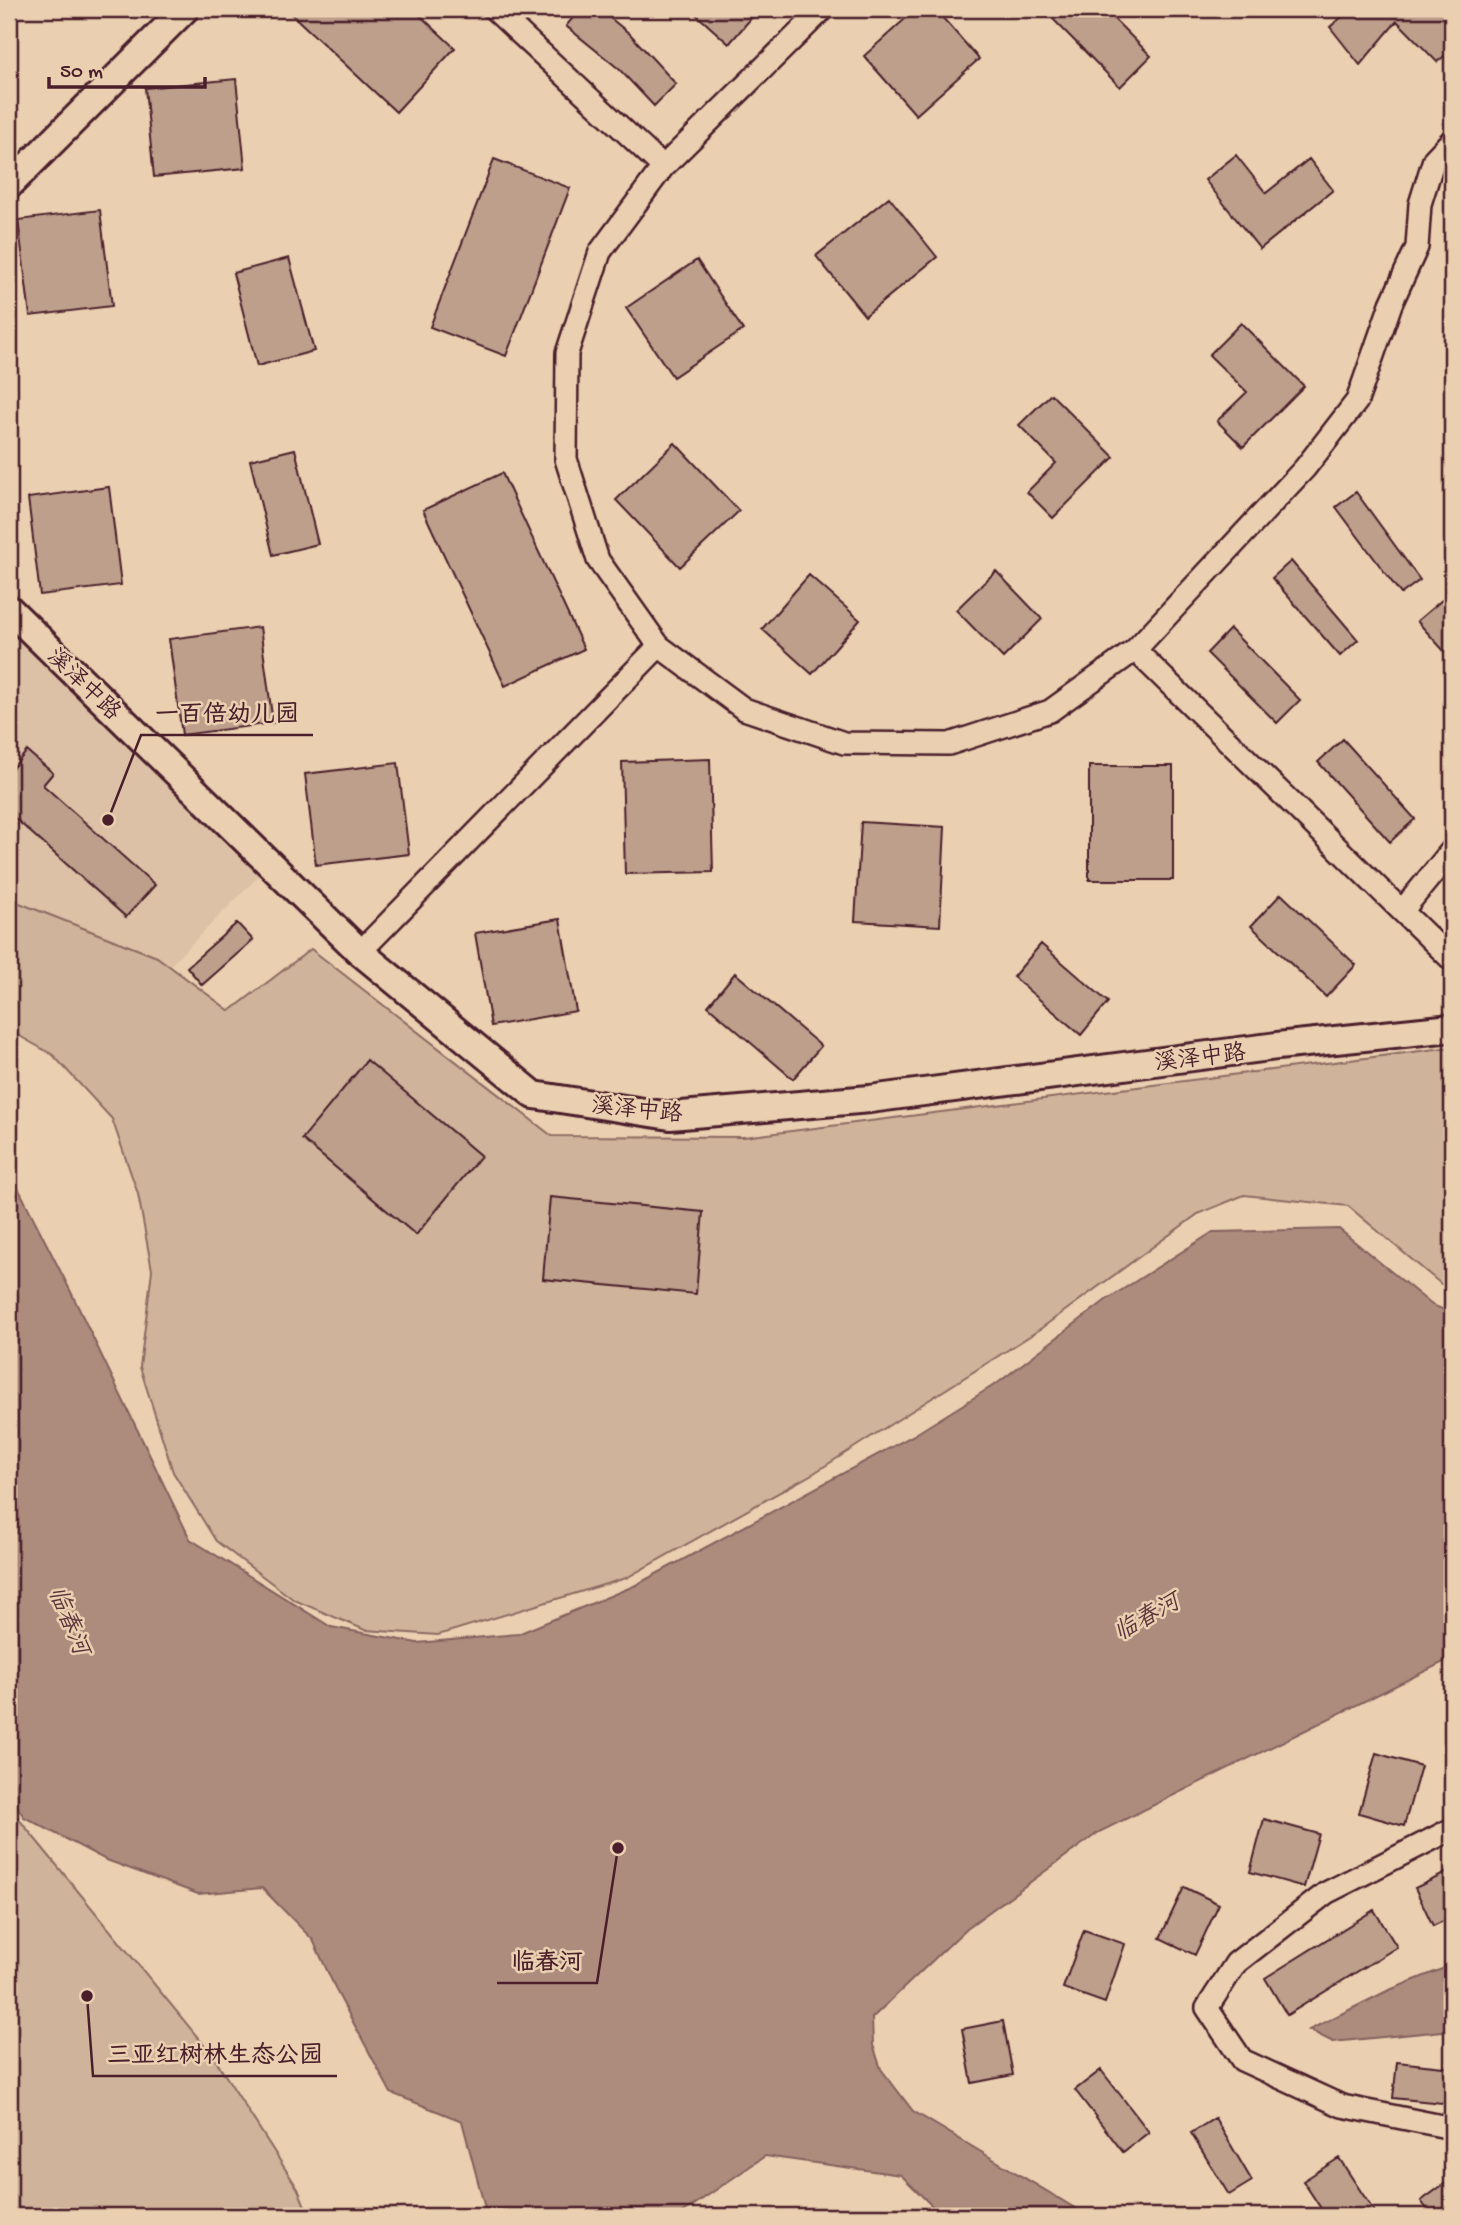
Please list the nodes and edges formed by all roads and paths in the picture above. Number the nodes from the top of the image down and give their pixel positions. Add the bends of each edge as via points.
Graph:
1 (185, 9) edge
2 (823, 9) edge
3 (507, 13) edge
4 (1452, 140) edge
5 (663, 167) junction
6 (9, 186) edge
7 (9, 609) edge
8 (659, 646) junction
9 (1135, 650) junction
10 (1452, 850) edge
11 (1402, 911) junction
12 (360, 952) junction
13 (1452, 960) edge
14 (1452, 1028) edge
15 (1452, 1829) edge
16 (1452, 2128) edge

1 - 6 street
2 - 5 street
3 - 5 street
4 - 9 street via 1434,159 1420,204 1417,247 1391,304 1357,401 1305,468
5 - 8 street via 600,252 566,353 566,459 598,560
7 - 12 street, 溪泽中路
8 - 9 street via 744,709 844,743 949,744 1050,712
8 - 12 street
9 - 11 street
10 - 11 street
11 - 13 street
12 - 14 street, 溪泽中路 via 534,1095 670,1116 870,1099
15 - 16 street via 1326,1894 1236,1964 1207,2008 1242,2060 1342,2106

